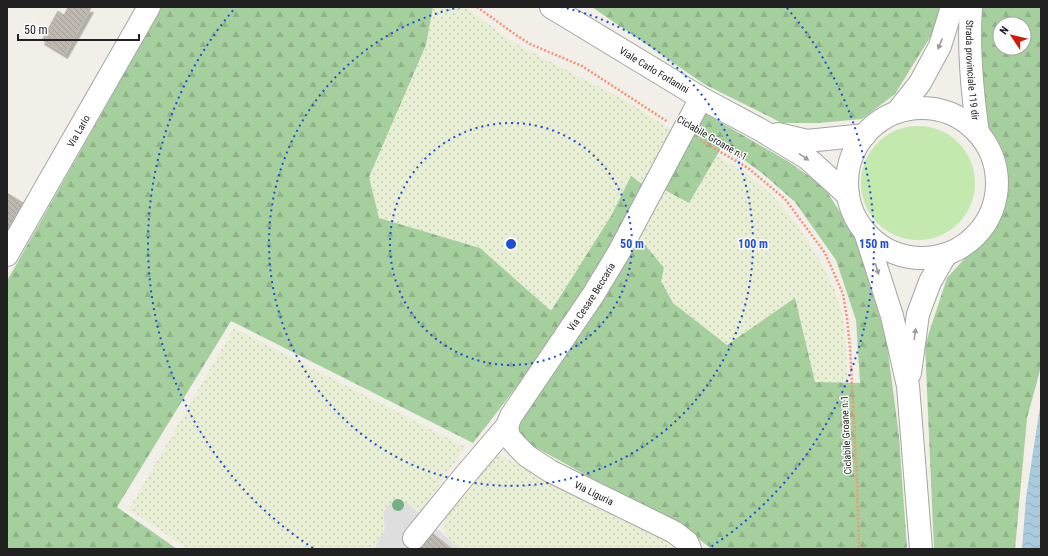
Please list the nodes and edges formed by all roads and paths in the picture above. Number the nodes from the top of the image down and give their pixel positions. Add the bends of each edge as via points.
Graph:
1 (149, 7) edge
2 (477, 7) edge
3 (551, 7) edge
4 (952, 7) edge
5 (971, 7) edge
6 (701, 98) junction
7 (897, 112) junction
8 (759, 129) junction
9 (684, 131) junction
10 (978, 133) junction
11 (865, 135) junction
12 (848, 195) junction
13 (865, 232) junction
14 (946, 254) junction
15 (7, 255) edge
16 (908, 386) junction
17 (507, 426) junction
18 (414, 538) dead end
19 (690, 549) edge
20 (859, 549) edge
21 (921, 549) edge

1 - 15 street, Via Lario
2 - 9 path, Ciclabile Groane n.1 via 516,36 582,66
3 - 6 street, Viale Carlo Forlanini
4 -> 7 street via 936,52 920,83
5 - 10 street, Strada provinciale 119 dir via 971,79
6 - 8 street, Viale Carlo Forlanini
6 - 9 street, Via Cesare Beccaria
7 - 10 street via 926,108 940,110 954,115
7 - 11 street via 874,125
8 - 11 street, Viale Carlo Forlanini via 807,140
8 -> 12 street, Viale Carlo Forlanini via 807,158
9 - 17 street, Via Cesare Beccaria via 593,295 511,416
9 - 20 path, Ciclabile Groane n.1 via 748,168 785,199 825,253 843,294 850,348
10 - 14 street via 992,158 996,173 994,202 989,216 971,239
11 - 12 street via 857,145 850,163
12 - 13 street via 854,215
13 - 14 street via 888,250 902,255 916,258
13 -> 16 street via 892,316
16 -> 14 street via 918,314 930,282
16 - 21 street
17 - 18 street, Via Cesare Beccaria
17 - 19 street, Via Liguria via 509,437 527,456 557,474 674,532 687,542

